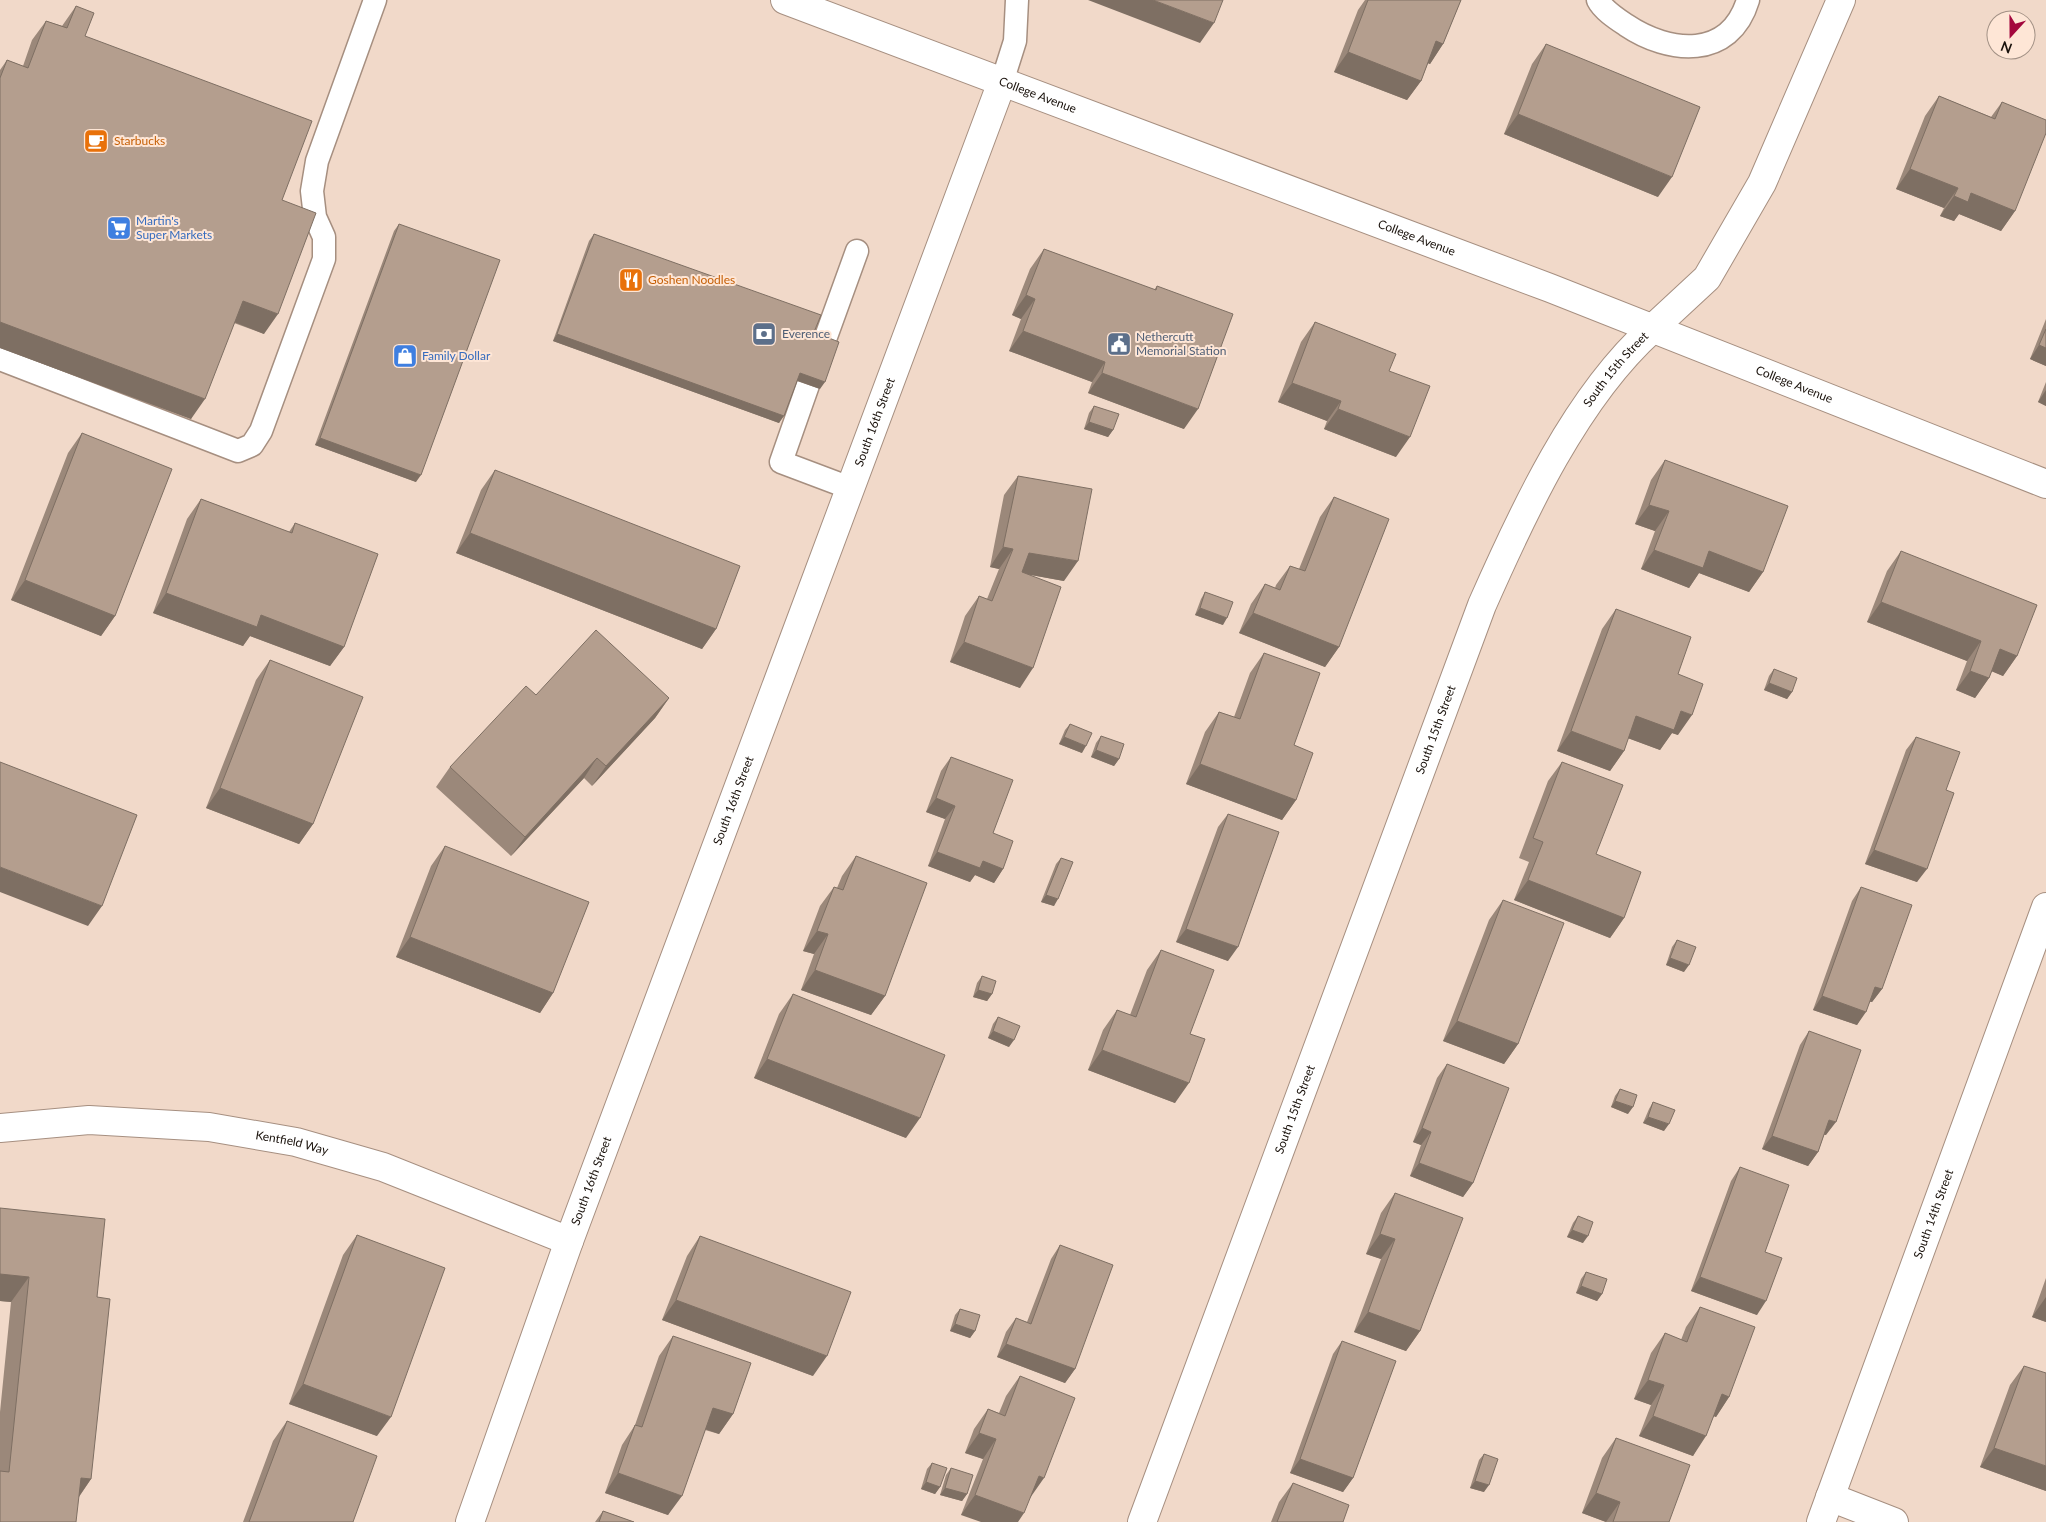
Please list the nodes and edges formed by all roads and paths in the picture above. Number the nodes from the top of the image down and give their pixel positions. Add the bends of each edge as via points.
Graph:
1 (375, 0) edge
2 (785, 0) edge
3 (1017, 0) edge
4 (1598, 0) edge
5 (1748, 0) edge
6 (1841, 0) edge
7 (1002, 82) junction
8 (857, 252) dead end
9 (1652, 329) junction
10 (823, 344) edge
11 (0, 359) edge
12 (808, 385) edge
13 (2046, 484) edge
14 (850, 488) junction
15 (2046, 907) edge
16 (0, 1128) edge
17 (569, 1241) junction
18 (1825, 1510) edge
19 (470, 1522) edge
20 (1142, 1522) edge
21 (1894, 1522) edge

1 - 11 lane via 318,160 312,191 315,217 324,236 324,259 261,431 252,445 238,451
2 - 7 street, College Avenue
3 - 7 lane via 1015,41
4 - 5 lane via 1642,35 1674,46 1703,47 1727,34 1746,9
6 - 9 street, South 15th Street via 1762,183 1708,278
7 - 9 street, College Avenue
7 - 14 street, South 16th Street
8 - 10 lane
9 - 13 street, College Avenue
9 - 20 street, South 15th Street via 1613,368 1564,441 1518,524 1482,605
12 - 14 lane via 781,462
14 - 17 street, South 16th Street
15 - 18 street, South 14th Street
16 - 17 street, Kentfield Way via 89,1120 209,1127 296,1142 383,1167
17 - 19 street, South 16th Street
18 - 21 street

